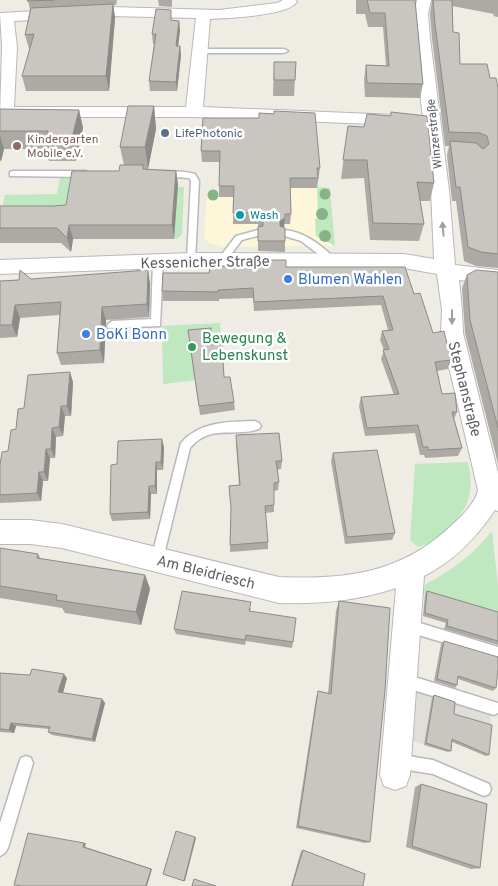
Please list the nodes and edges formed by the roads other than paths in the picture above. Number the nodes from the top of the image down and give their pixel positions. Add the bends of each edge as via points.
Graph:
1 (10, 0) edge
2 (424, 0) edge
3 (290, 2) dead end
4 (200, 14) junction
5 (2, 18) edge
6 (200, 50) junction
7 (284, 50) dead end
8 (2, 111) edge
9 (194, 112) junction
10 (431, 122) junction
11 (13, 174) dead end
12 (99, 174) edge
13 (156, 174) edge
14 (258, 233) edge
15 (284, 233) edge
16 (192, 260) junction
17 (222, 260) junction
18 (333, 261) junction
19 (158, 262) junction
20 (0, 267) edge
21 (445, 269) junction
22 (498, 277) edge
23 (112, 325) dead end
24 (254, 426) dead end
25 (493, 499) edge
26 (0, 532) edge
27 (157, 559) junction
28 (411, 571) junction
29 (407, 625) junction
30 (496, 653) dead end
31 (402, 680) junction
32 (494, 708) dead end
33 (26, 763) dead end
34 (396, 768) joint
35 (484, 789) dead end
36 (0, 848) edge

1 - 5 street
2 - 10 street, Winzerstraße via 422,38
3 - 4 street via 280,7
4 - 5 street via 123,11
4 - 6 street via 203,18
5 - 8 street via 9,24 9,55
6 - 7 lane
6 - 9 street
8 - 9 street
9 - 10 street
21 -> 10 street, Winzerstraße via 439,150
11 - 12 lane
13 - 16 lane via 184,174 192,176 195,181
14 - 17 lane via 240,238
15 - 18 lane via 305,238
16 - 17 street, Kessenicher Straße
16 - 19 street, Kessenicher Straße
17 - 18 street, Kessenicher Straße
18 - 21 street, Kessenicher Straße via 417,262
19 - 20 street, Kessenicher Straße
19 - 23 lane via 156,323
21 - 22 street, Kessenicher Straße
21 -> 25 street, Stephanstraße via 449,282 452,332
24 - 27 lane via 206,430 193,436 184,446
25 - 28 street, Am Bleidriesch via 459,537
26 - 27 street, Am Bleidriesch via 62,536
27 - 28 street, Am Bleidriesch via 279,590 305,592 365,586
28 - 29 street
29 - 30 lane
29 - 31 street
31 - 32 lane
31 - 34 street
33 - 36 lane
34 - 35 lane via 433,767

